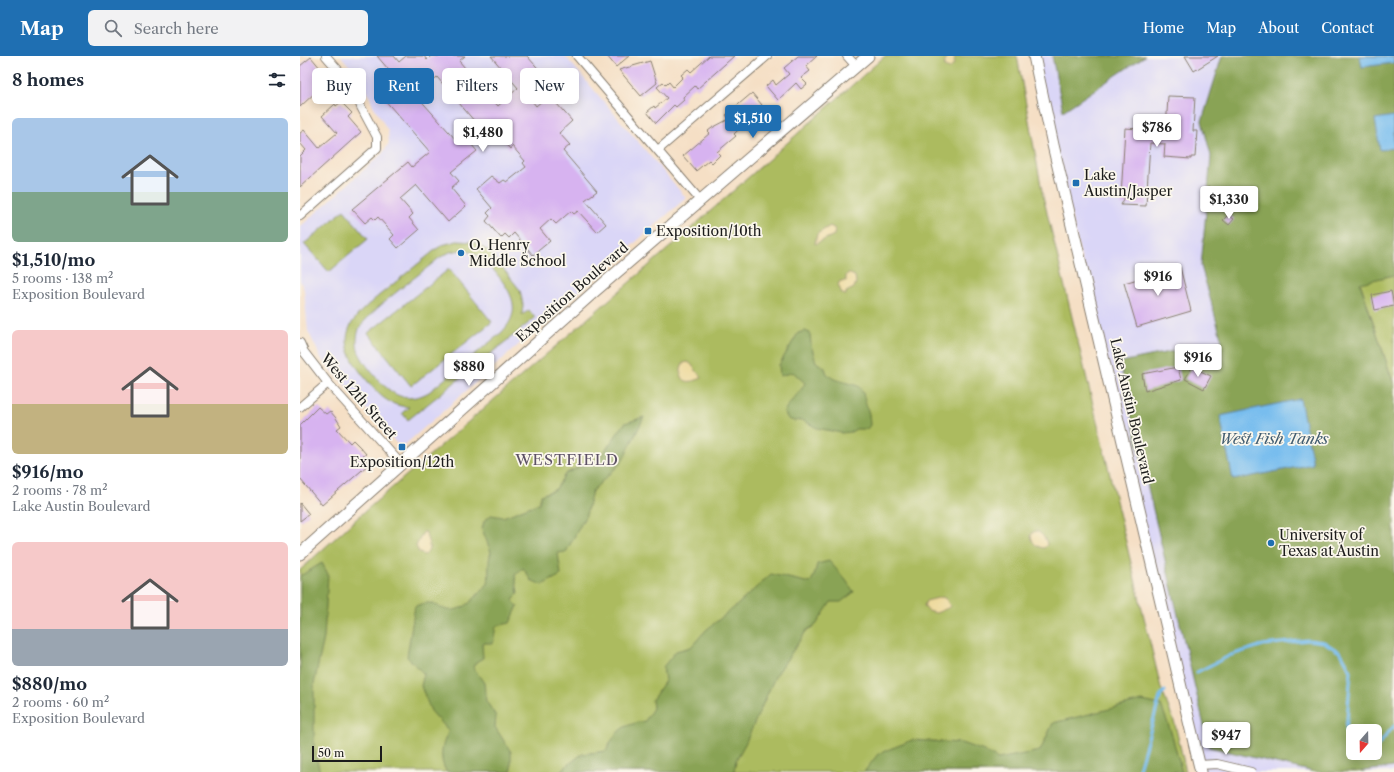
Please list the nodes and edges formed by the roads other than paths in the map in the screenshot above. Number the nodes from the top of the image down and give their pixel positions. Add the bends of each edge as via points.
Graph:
1 (326, 56) edge
2 (577, 56) edge
3 (767, 56) edge
4 (847, 56) edge
5 (868, 56) edge
6 (1034, 56) edge
7 (856, 66) junction
8 (658, 150) junction
9 (700, 200) junction
10 (300, 216) edge
11 (300, 343) edge
12 (328, 383) junction
13 (300, 407) edge
14 (401, 464) junction
15 (300, 554) edge
16 (1200, 768) edge
17 (1251, 772) edge

1 - 10 street via 357,95 360,107 377,138 377,148
2 - 8 street
3 - 8 street
4 - 7 street
5 - 7 street, Exposition Boulevard
6 - 16 street, Lake Austin Boulevard
7 - 9 street, Exposition Boulevard
8 - 9 street
9 - 14 street, Exposition Boulevard
11 - 12 street, West 12th Street
12 - 13 street
12 - 14 street, West 12th Street
14 - 15 street, Exposition Boulevard
16 - 17 street via 1217,764

